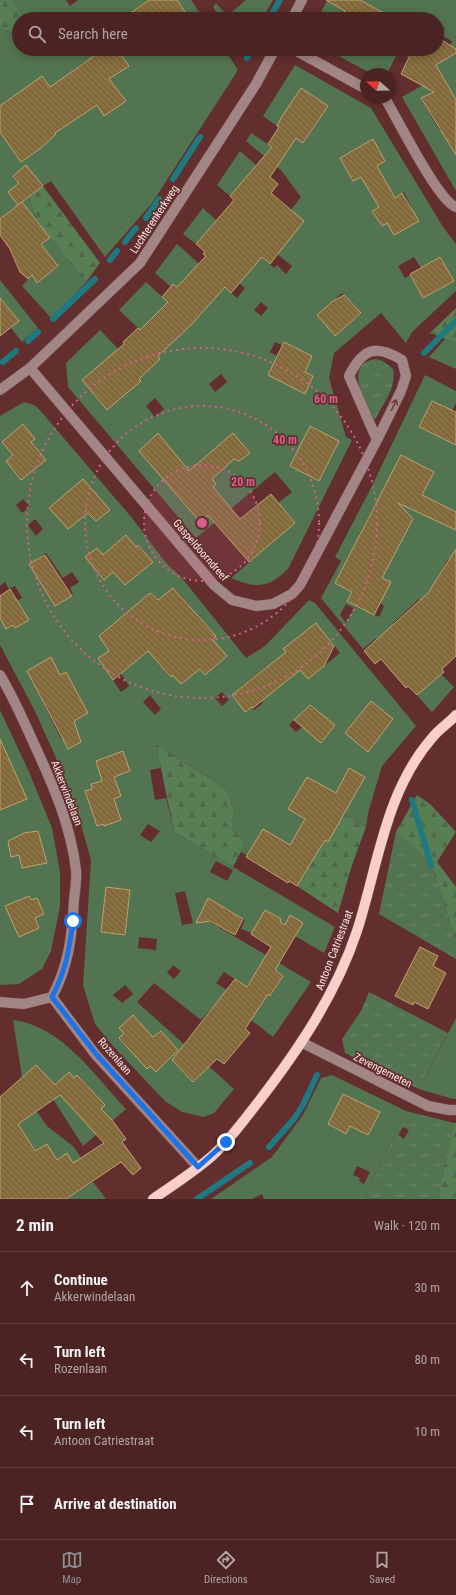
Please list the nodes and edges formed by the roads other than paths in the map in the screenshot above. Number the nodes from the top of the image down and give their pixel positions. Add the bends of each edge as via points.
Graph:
1 (302, 0) edge
2 (296, 12) edge
3 (271, 56) edge
4 (306, 56) edge
5 (360, 86) edge
6 (388, 104) edge
7 (456, 207) edge
8 (30, 368) junction
9 (0, 390) edge
10 (377, 440) junction
11 (0, 675) edge
12 (456, 715) edge
13 (52, 997) junction
14 (0, 1002) edge
15 (301, 1042) junction
16 (456, 1110) edge
17 (198, 1167) junction
18 (153, 1199) edge

1 - 2 street
3 - 8 street, Luchterenkerkweg via 256,84 140,263
4 - 5 street
6 - 7 street via 438,190
8 - 9 street, Luchterenkerkweg
8 - 10 street, Gaspeldoorndreef via 214,585 232,600 256,606 273,604 292,594 300,586
10 -> 10 street, Gaspeldoorndreef via 406,376 402,360 387,351 370,351 357,360 350,376
11 - 13 street, Akkerwindelaan via 16,703 68,826 76,871 68,959
12 - 15 main road, Antoon Catriestraat via 432,737 402,783 342,968 323,1009
13 - 14 street via 24,1004
13 - 17 street, Rozenlaan via 96,1054
15 - 16 street, Zevengemeten via 428,1106
15 - 17 main road, Antoon Catriestraat via 226,1142
17 - 18 main road, Antoon Catriestraat

